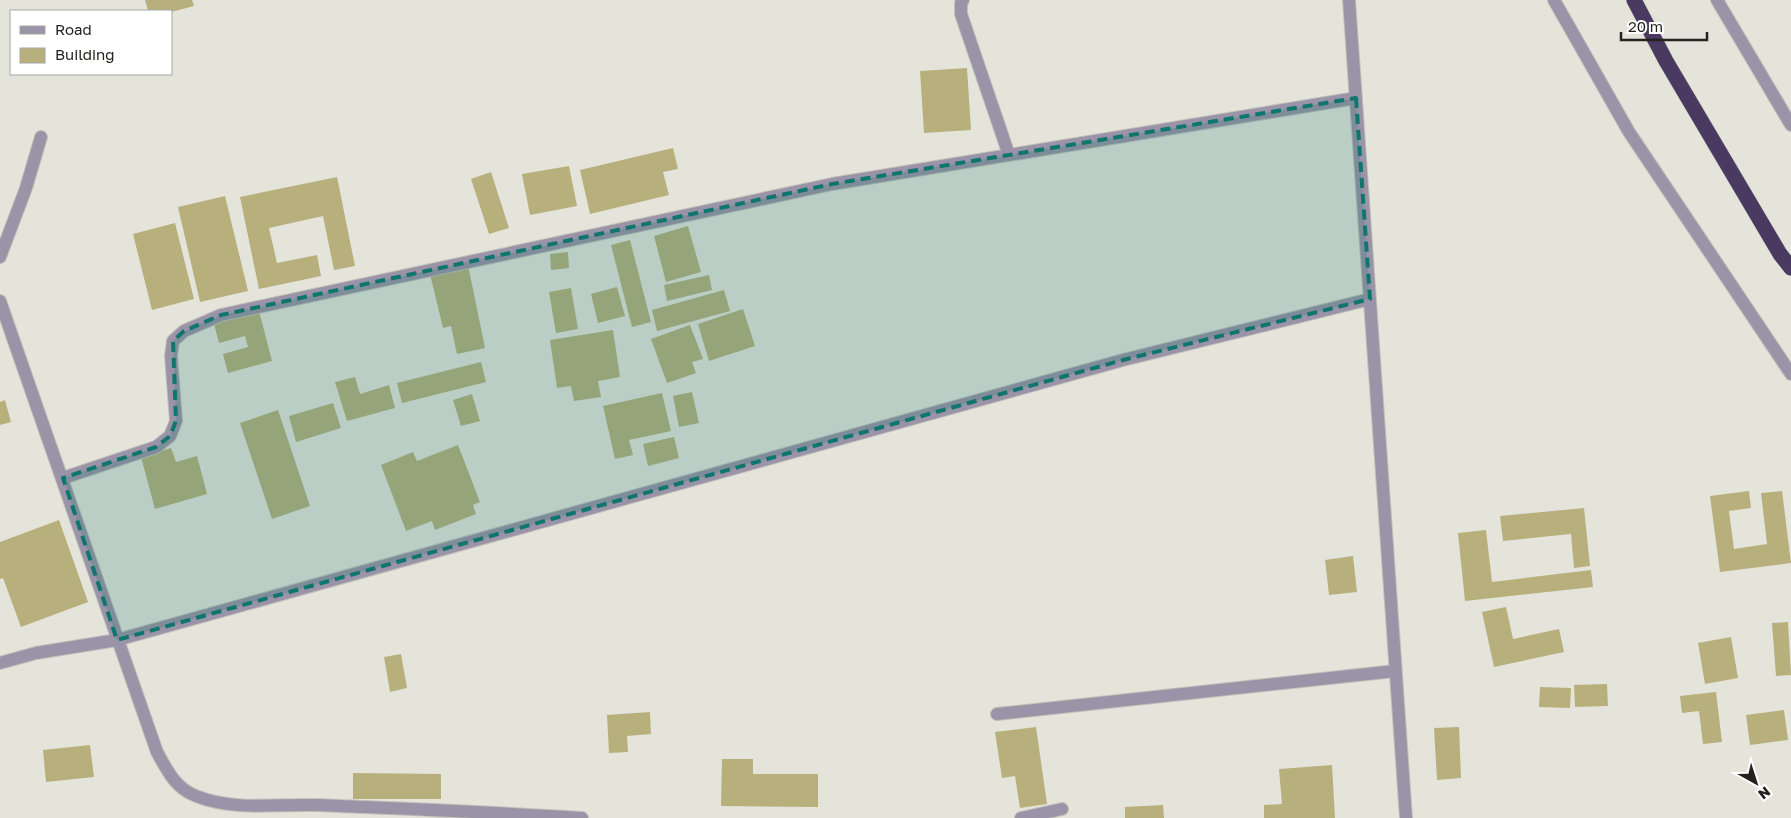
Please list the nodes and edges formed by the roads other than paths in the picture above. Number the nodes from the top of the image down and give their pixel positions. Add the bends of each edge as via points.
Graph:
1 (963, 0) edge
2 (1349, 0) edge
3 (1554, 0) edge
4 (1634, 0) edge
5 (1716, 0) edge
6 (1356, 98) junction
7 (1791, 125) edge
8 (41, 137) dead end
9 (1009, 155) junction
10 (0, 257) edge
11 (1791, 268) edge
12 (1370, 299) junction
13 (0, 301) edge
14 (1791, 374) edge
15 (63, 478) junction
16 (117, 640) junction
17 (0, 663) edge
18 (1396, 671) junction
19 (997, 714) dead end
20 (1062, 809) dead end
21 (582, 818) edge
22 (1021, 818) edge
23 (1406, 818) edge

1 - 9 street via 961,14
2 - 6 street
3 - 14 street via 1630,132
4 - 11 highway via 1671,69
5 - 7 street
6 - 9 street
6 - 12 street
8 - 10 street
9 - 15 street via 832,184 221,315 184,331 173,341 176,421 170,436 156,447
12 - 16 street via 1123,360
12 - 18 street
13 - 15 street
15 - 16 street
16 - 17 street via 36,653
16 - 21 street via 157,752 172,779 195,796 224,804 452,810
18 - 19 street
18 - 23 street
20 - 22 street

